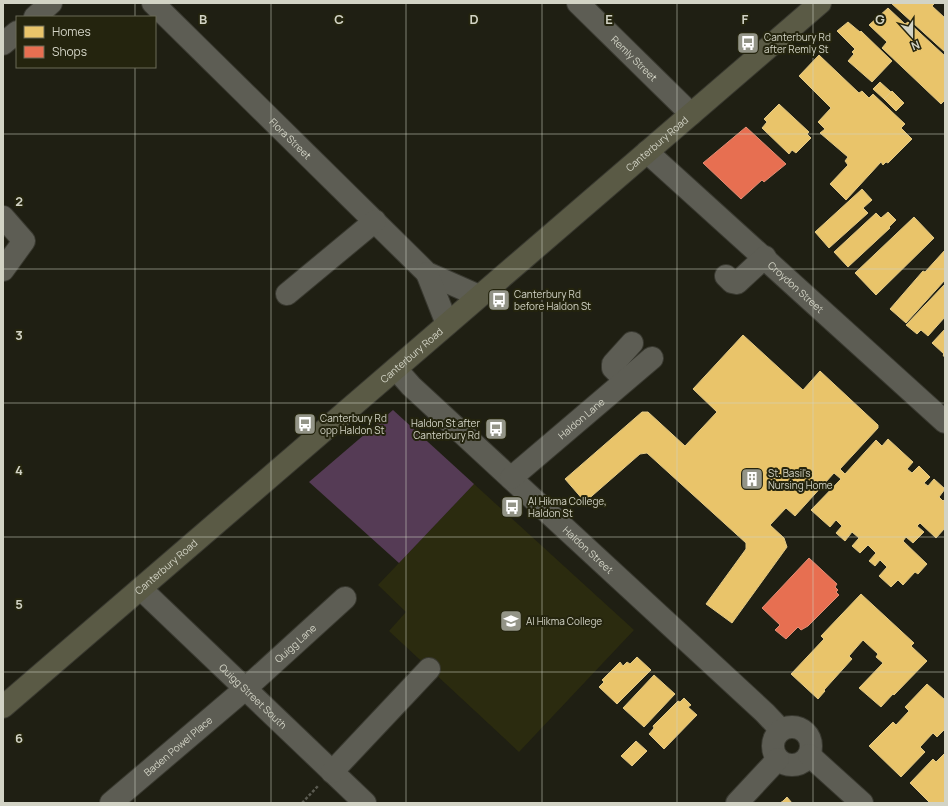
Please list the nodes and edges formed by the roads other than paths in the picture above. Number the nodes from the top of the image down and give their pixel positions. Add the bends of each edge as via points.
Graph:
1 (51, 3) edge
2 (153, 3) edge
3 (578, 3) edge
4 (820, 3) edge
5 (36, 16) edge
6 (16, 33) edge
7 (3, 44) edge
8 (691, 114) junction
9 (647, 152) junction
10 (3, 217) edge
11 (375, 221) junction
12 (765, 256) junction
13 (3, 270) edge
14 (427, 274) junction
15 (726, 276) dead end
16 (287, 294) dead end
17 (479, 296) junction
18 (447, 324) junction
19 (632, 343) dead end
20 (652, 358) dead end
21 (396, 369) junction
22 (625, 380) junction
23 (945, 422) edge
24 (511, 478) junction
25 (141, 589) junction
26 (345, 598) dead end
27 (429, 669) dead end
28 (245, 689) junction
29 (3, 707) edge
30 (781, 730) junction
31 (809, 755) junction
32 (778, 760) junction
33 (332, 772) junction
34 (111, 803) edge
35 (365, 803) edge
36 (737, 803) edge
37 (862, 803) edge

1 - 5 street
2 - 11 street, Flora Street
3 - 8 street, Remly Street
4 - 8 highway, Canterbury Road
6 - 7 street
8 - 9 highway, Canterbury Road
9 - 12 street, Croydon Street
9 - 17 highway, Canterbury Road
10 - 13 street via 24,242
11 - 14 street, Flora Street
11 - 16 street
12 - 15 street via 737,283
12 - 23 street, Croydon Street
14 - 17 street, Flora Street
14 - 18 street, Flora Street
17 - 18 highway, Canterbury Road
18 - 21 highway, Canterbury Road
19 - 22 street via 613,364 613,368
20 - 22 street, Haldon Lane
21 - 24 street, Haldon Street via 411,386
21 - 25 highway, Canterbury Road
22 - 24 street, Haldon Lane
24 - 30 street, Haldon Street
25 - 28 street, Quigg Street South
25 - 29 highway, Canterbury Road
26 - 28 street, Quigg Lane
27 - 33 street
28 - 33 street, Quigg Street South
28 - 34 street, Baden Powel Place
30 - 31 street via 793,727 804,732 811,742
30 - 32 street via 773,741 772,748
31 - 32 street via 795,765
31 - 37 street
32 - 36 street
33 - 35 street, Quigg Street South

